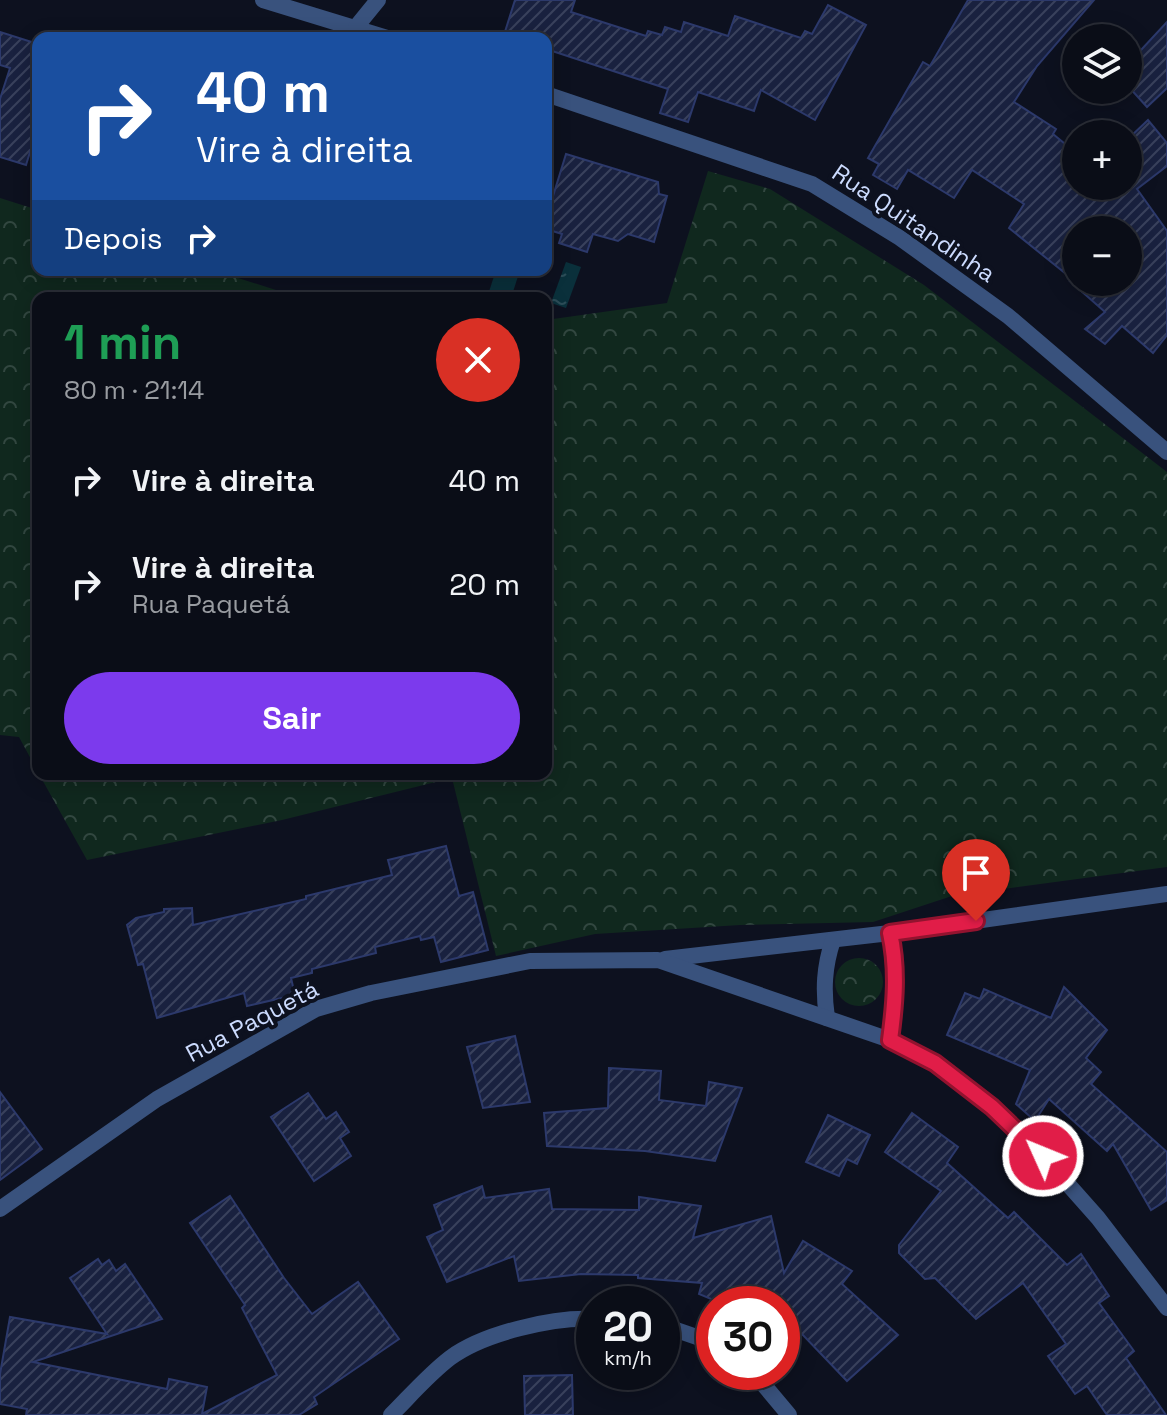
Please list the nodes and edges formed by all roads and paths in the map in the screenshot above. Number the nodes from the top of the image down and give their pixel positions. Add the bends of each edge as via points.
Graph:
1 (263, 0) edge
2 (378, 0) edge
3 (356, 27) junction
4 (370, 32) edge
5 (552, 96) edge
6 (1167, 452) edge
7 (1167, 894) edge
8 (890, 933) junction
9 (833, 940) junction
10 (658, 960) junction
11 (827, 1018) junction
12 (890, 1040) junction
13 (0, 1209) edge
14 (1167, 1308) edge
15 (576, 1318) edge
16 (768, 1390) edge
17 (391, 1415) edge
18 (789, 1415) edge

1 - 3 street
2 - 3 street
3 - 4 street
5 - 6 street, Rua Quitandinha via 812,184 900,238 1008,316
7 - 8 street, Rua Paquetá
8 - 9 street, Rua Paquetá
8 - 12 street via 896,1001
9 - 10 street, Rua Paquetá
9 - 11 street via 825,966
10 - 11 street, Rua Paquetá
10 - 13 street, Rua Paquetá via 530,961 316,1009 157,1099
11 - 12 street, Rua Paquetá
12 - 14 street, Rua Paquetá via 935,1063 1043,1156
15 - 17 street via 487,1339 451,1358
16 - 18 street

